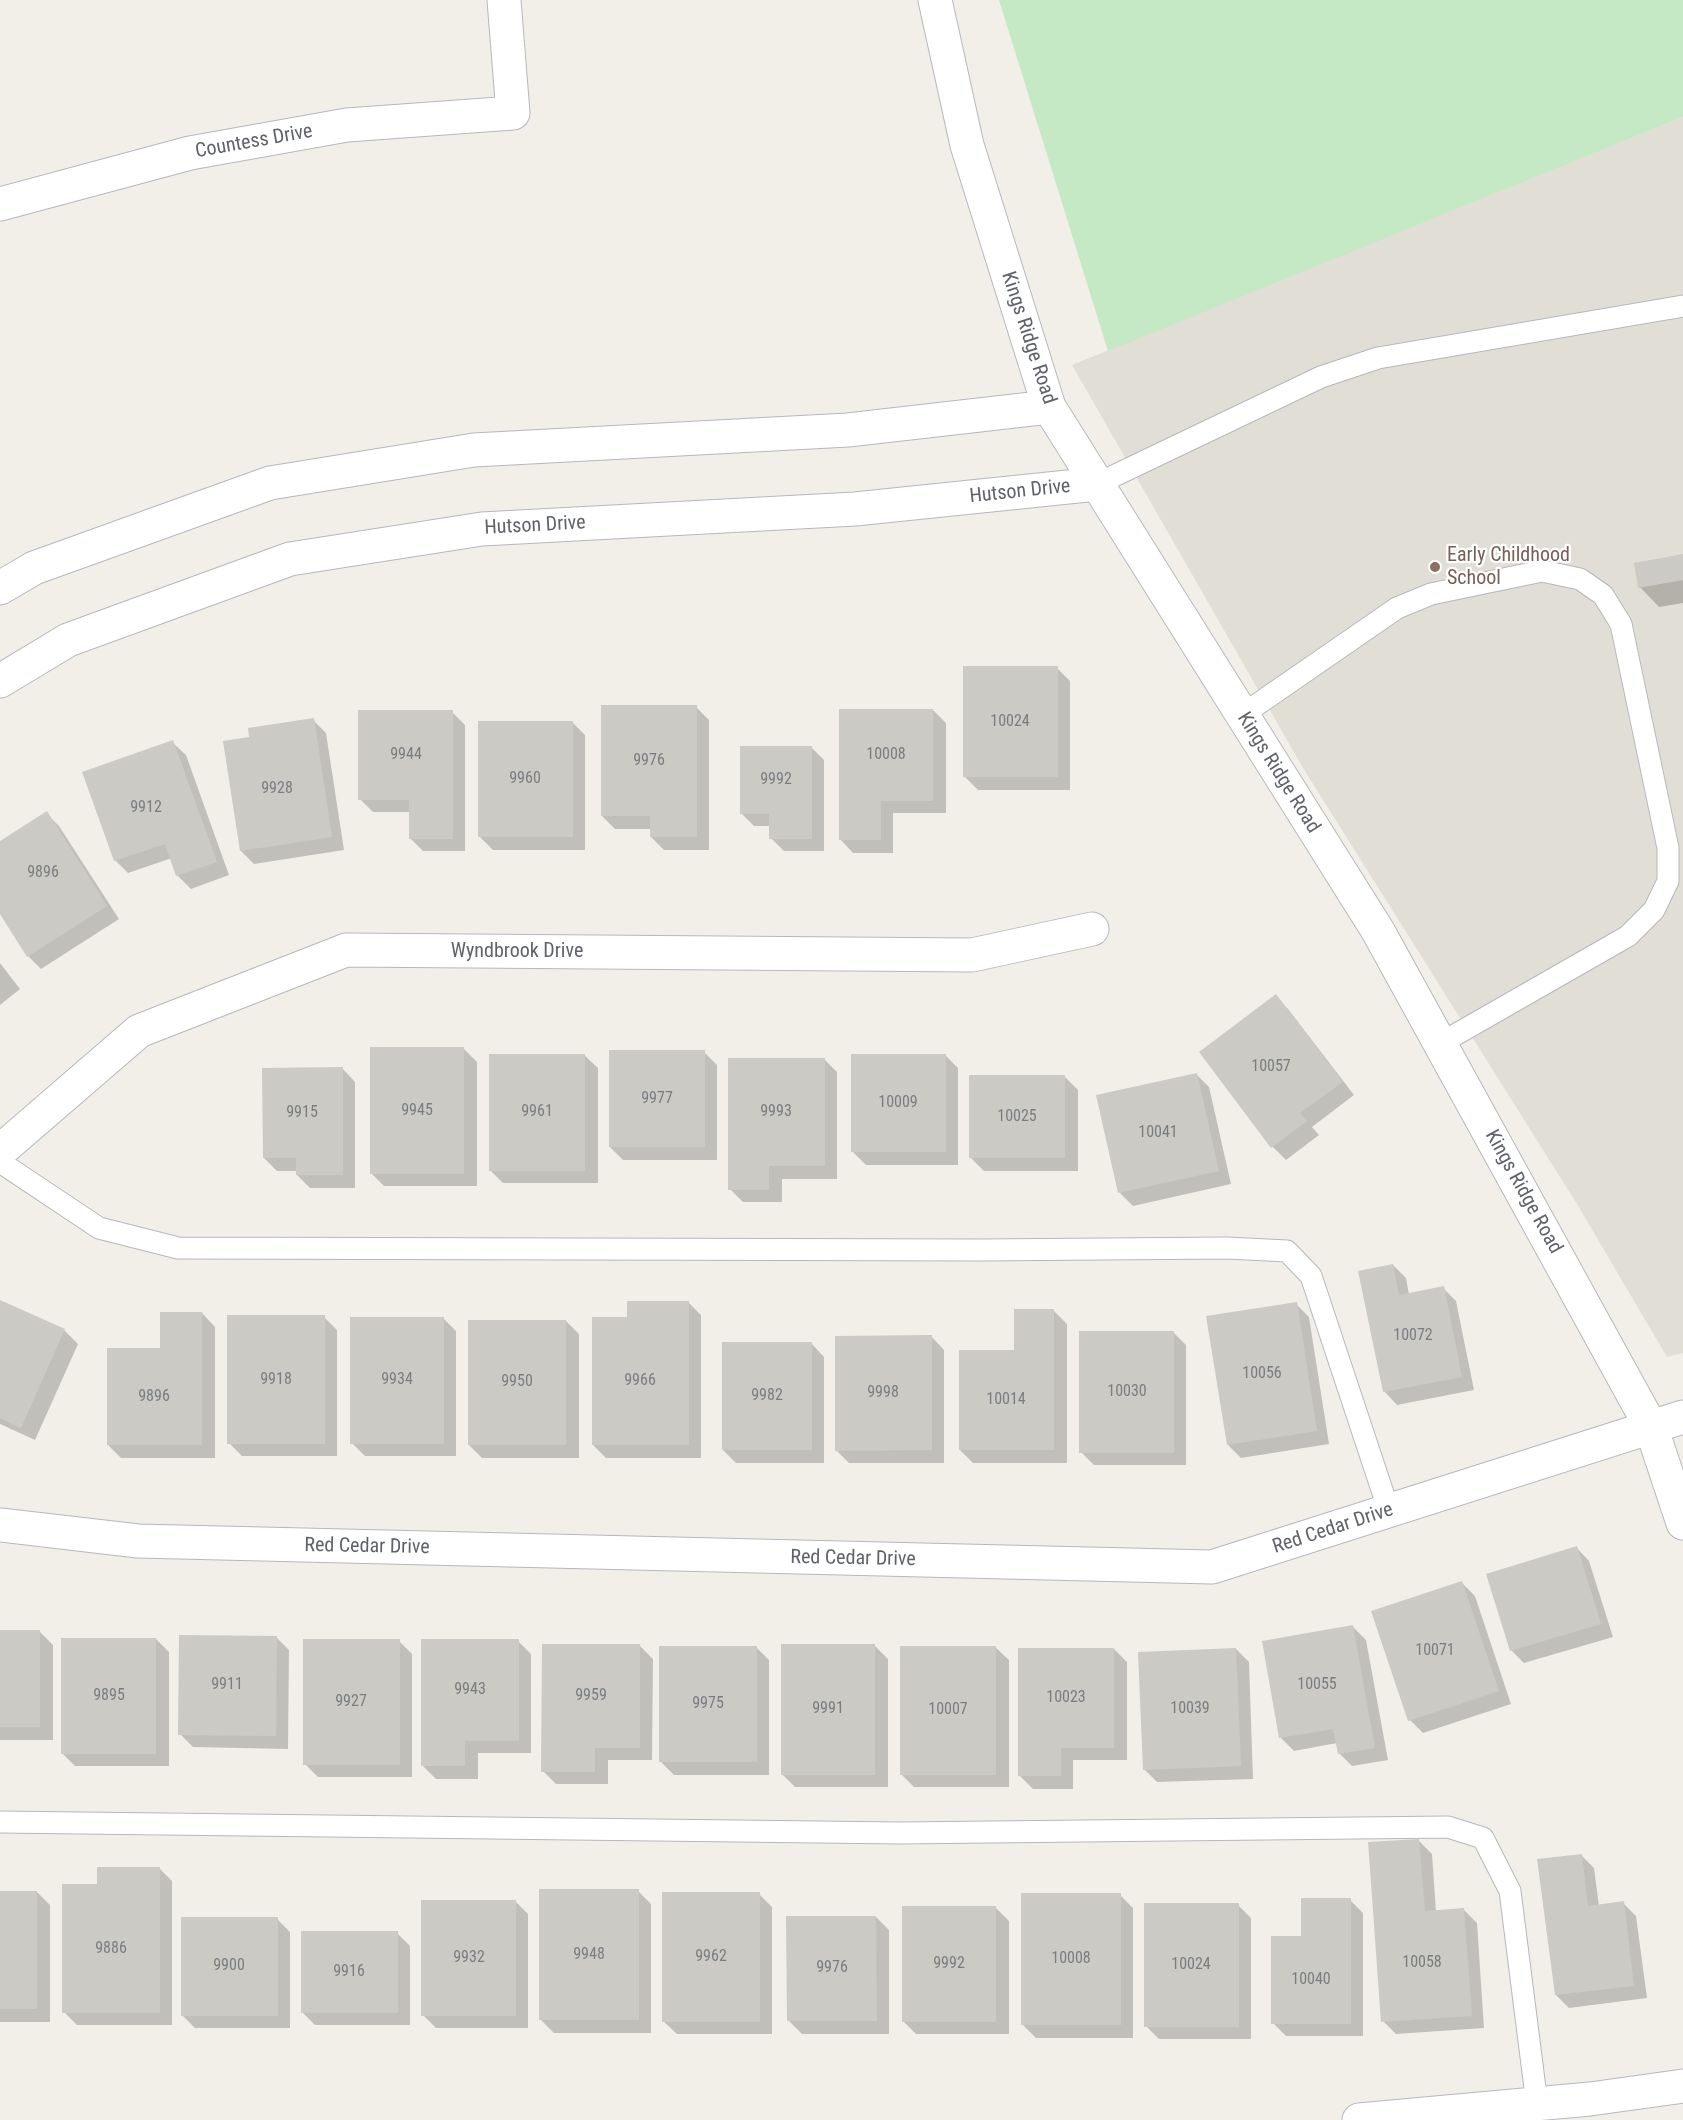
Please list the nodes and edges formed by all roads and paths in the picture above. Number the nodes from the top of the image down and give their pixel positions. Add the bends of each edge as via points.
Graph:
1 (504, 0) edge
2 (935, 0) edge
3 (0, 204) edge
4 (1683, 306) edge
5 (1049, 407) junction
6 (1096, 484) junction
7 (0, 588) edge
8 (0, 681) edge
9 (1242, 715) junction
10 (1092, 929) dead end
11 (1441, 1042) junction
12 (0, 1151) edge
13 (0, 1161) edge
14 (1683, 1417) edge
15 (1651, 1427) junction
16 (1389, 1511) junction
17 (1683, 1523) edge
18 (0, 1525) edge
19 (0, 1822) edge
20 (1683, 2086) edge
21 (1517, 2110) edge
22 (1359, 2120) edge

1 - 3 street, Countess Drive via 513,113 347,125 190,153
2 - 5 street, Kings Ridge Road via 967,145
4 - 6 lane via 1378,358 1321,377
5 - 6 street, Kings Ridge Road
5 - 7 street via 848,430 474,450 270,483 34,568
6 - 8 street, Hutson Drive via 855,509 482,529 290,560 68,640
6 - 9 street, Kings Ridge Road
9 - 11 street, Kings Ridge Road via 1378,931
9 - 11 lane via 1397,608 1431,594 1542,571 1580,579 1603,595 1621,624 1668,848 1668,881 1654,910 1628,936
10 - 12 street, Wyndbrook Drive via 972,955 345,950 139,1031
11 - 15 street, Kings Ridge Road
13 - 16 lane via 99,1227 178,1248 1287,1251 1311,1276
14 - 15 street, Red Cedar Drive
15 - 16 street, Red Cedar Drive
15 - 17 street, Kings Ridge Road
16 - 18 street, Red Cedar Drive via 1212,1568 138,1541
19 - 21 lane via 900,1833 1448,1827 1484,1838 1510,1891
20 - 21 street
21 - 22 street

